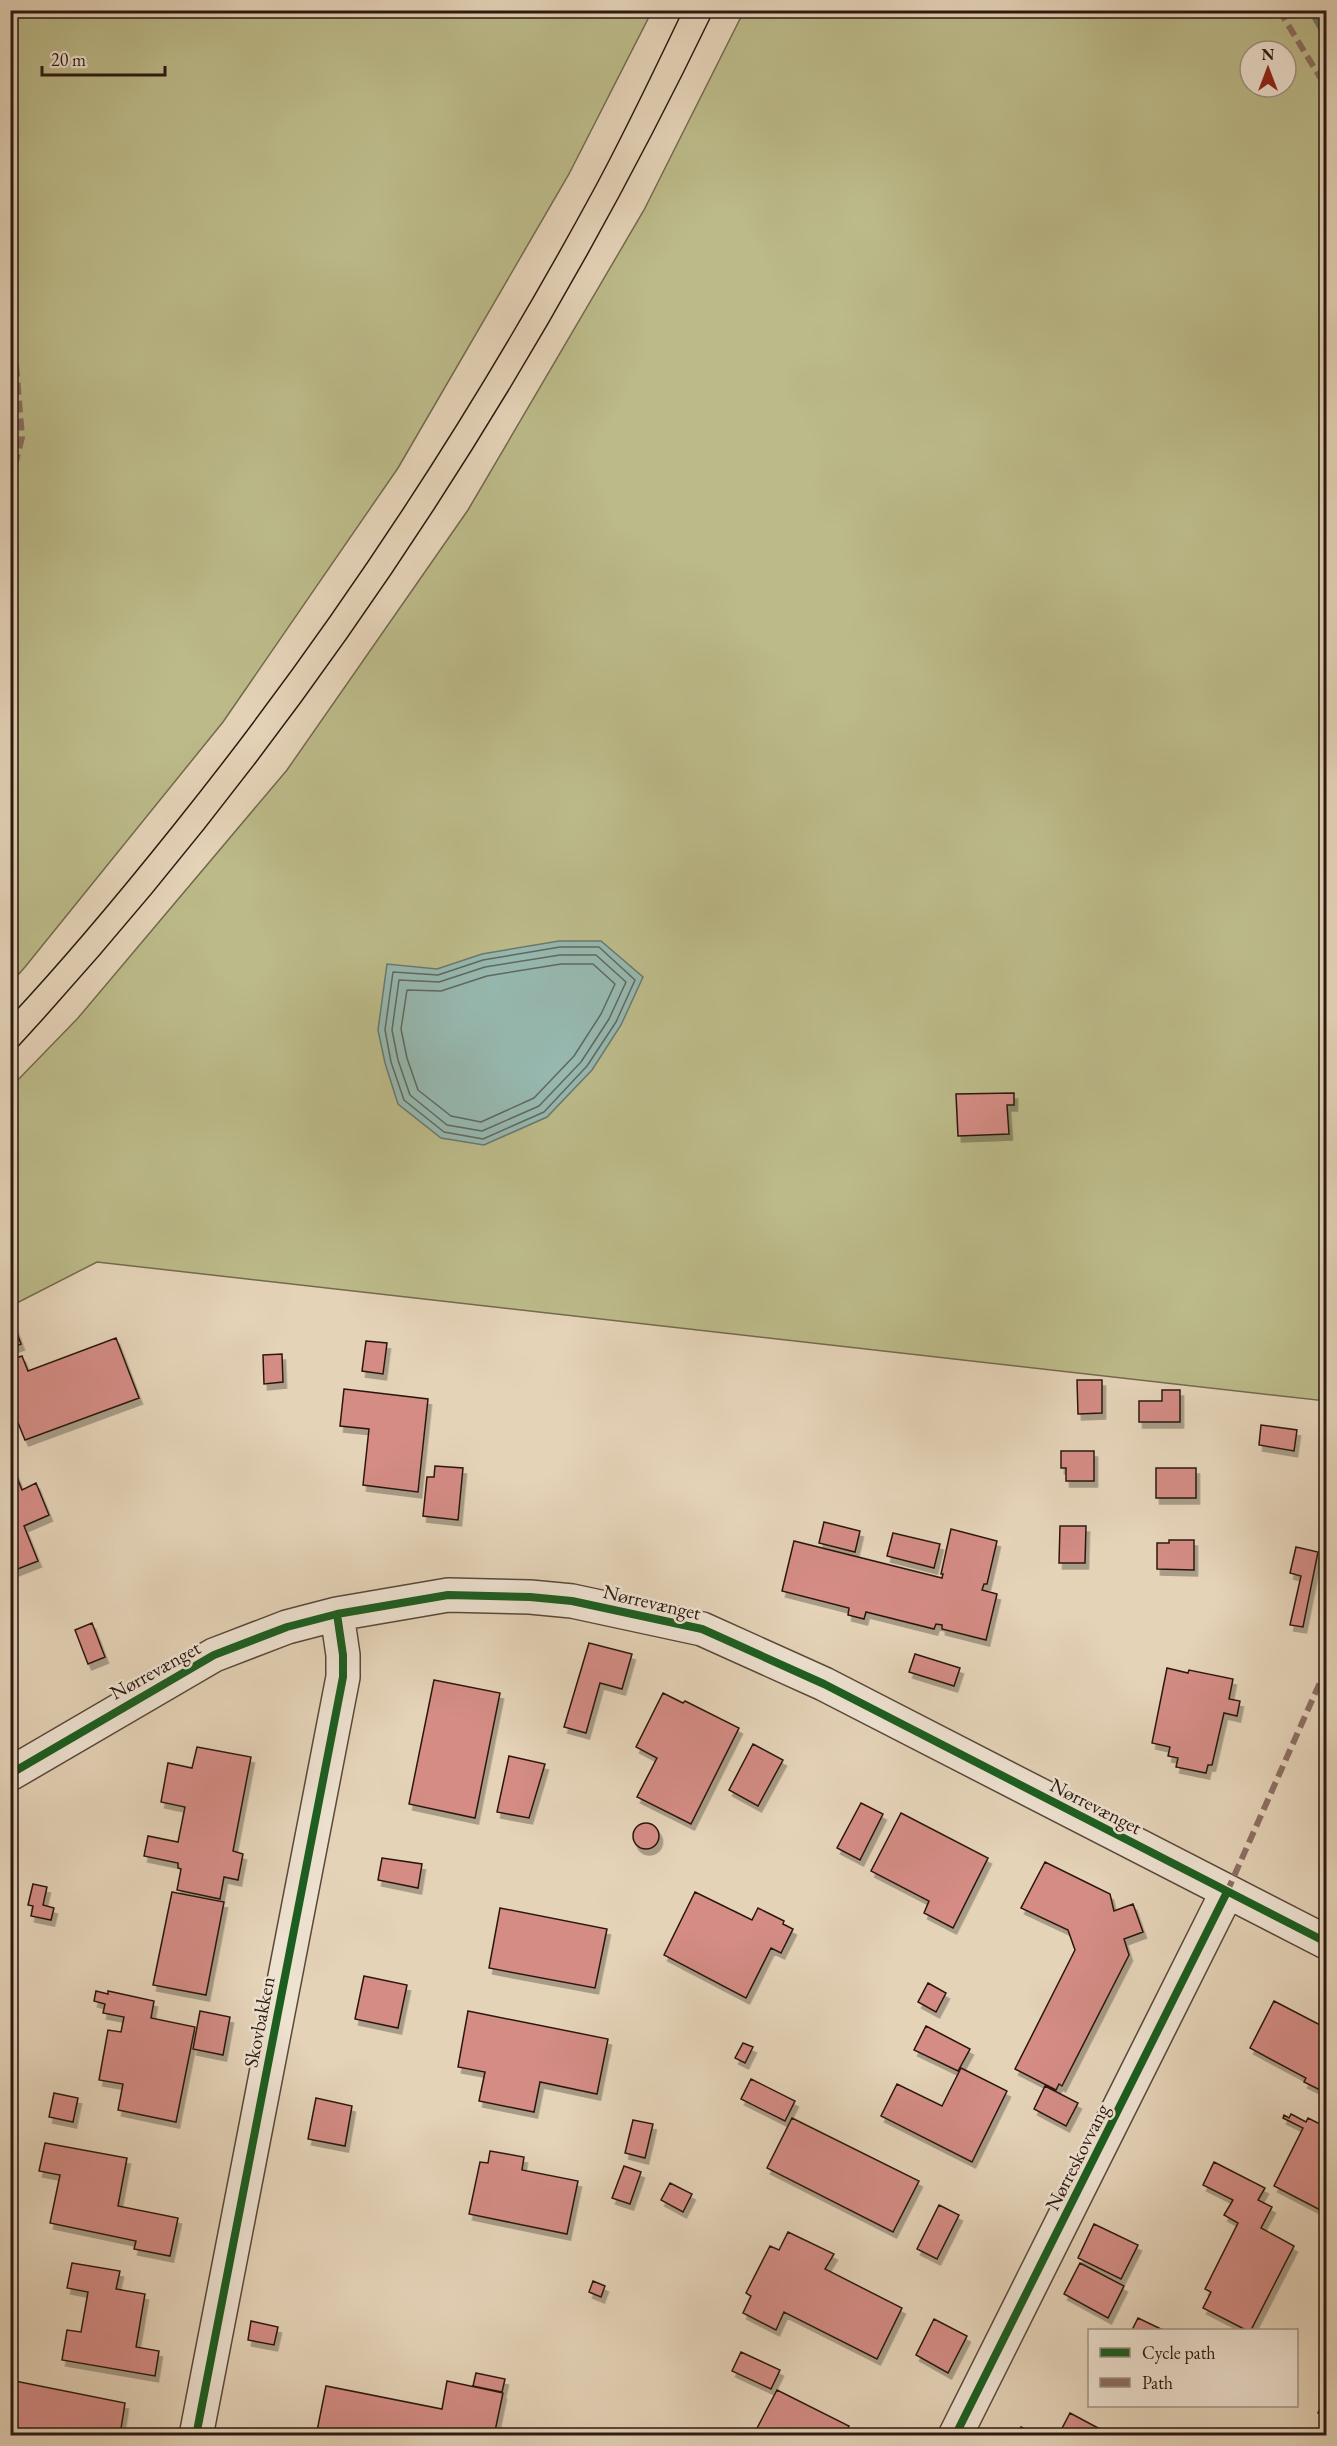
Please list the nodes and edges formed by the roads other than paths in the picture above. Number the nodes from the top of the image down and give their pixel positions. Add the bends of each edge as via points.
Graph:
1 (337, 1614) junction
2 (10, 1774) edge
3 (1227, 1892) junction
4 (1326, 1942) edge
5 (196, 2436) edge
6 (955, 2436) edge

1 - 2 street, Nørrevænget via 214,1656
1 - 3 street, Nørrevænget via 448,1595 530,1597 572,1601 702,1629 824,1684
1 - 5 street, Skovbakken via 343,1677
3 - 4 street, Nørrevænget
3 - 6 street, Nørreskovvang

